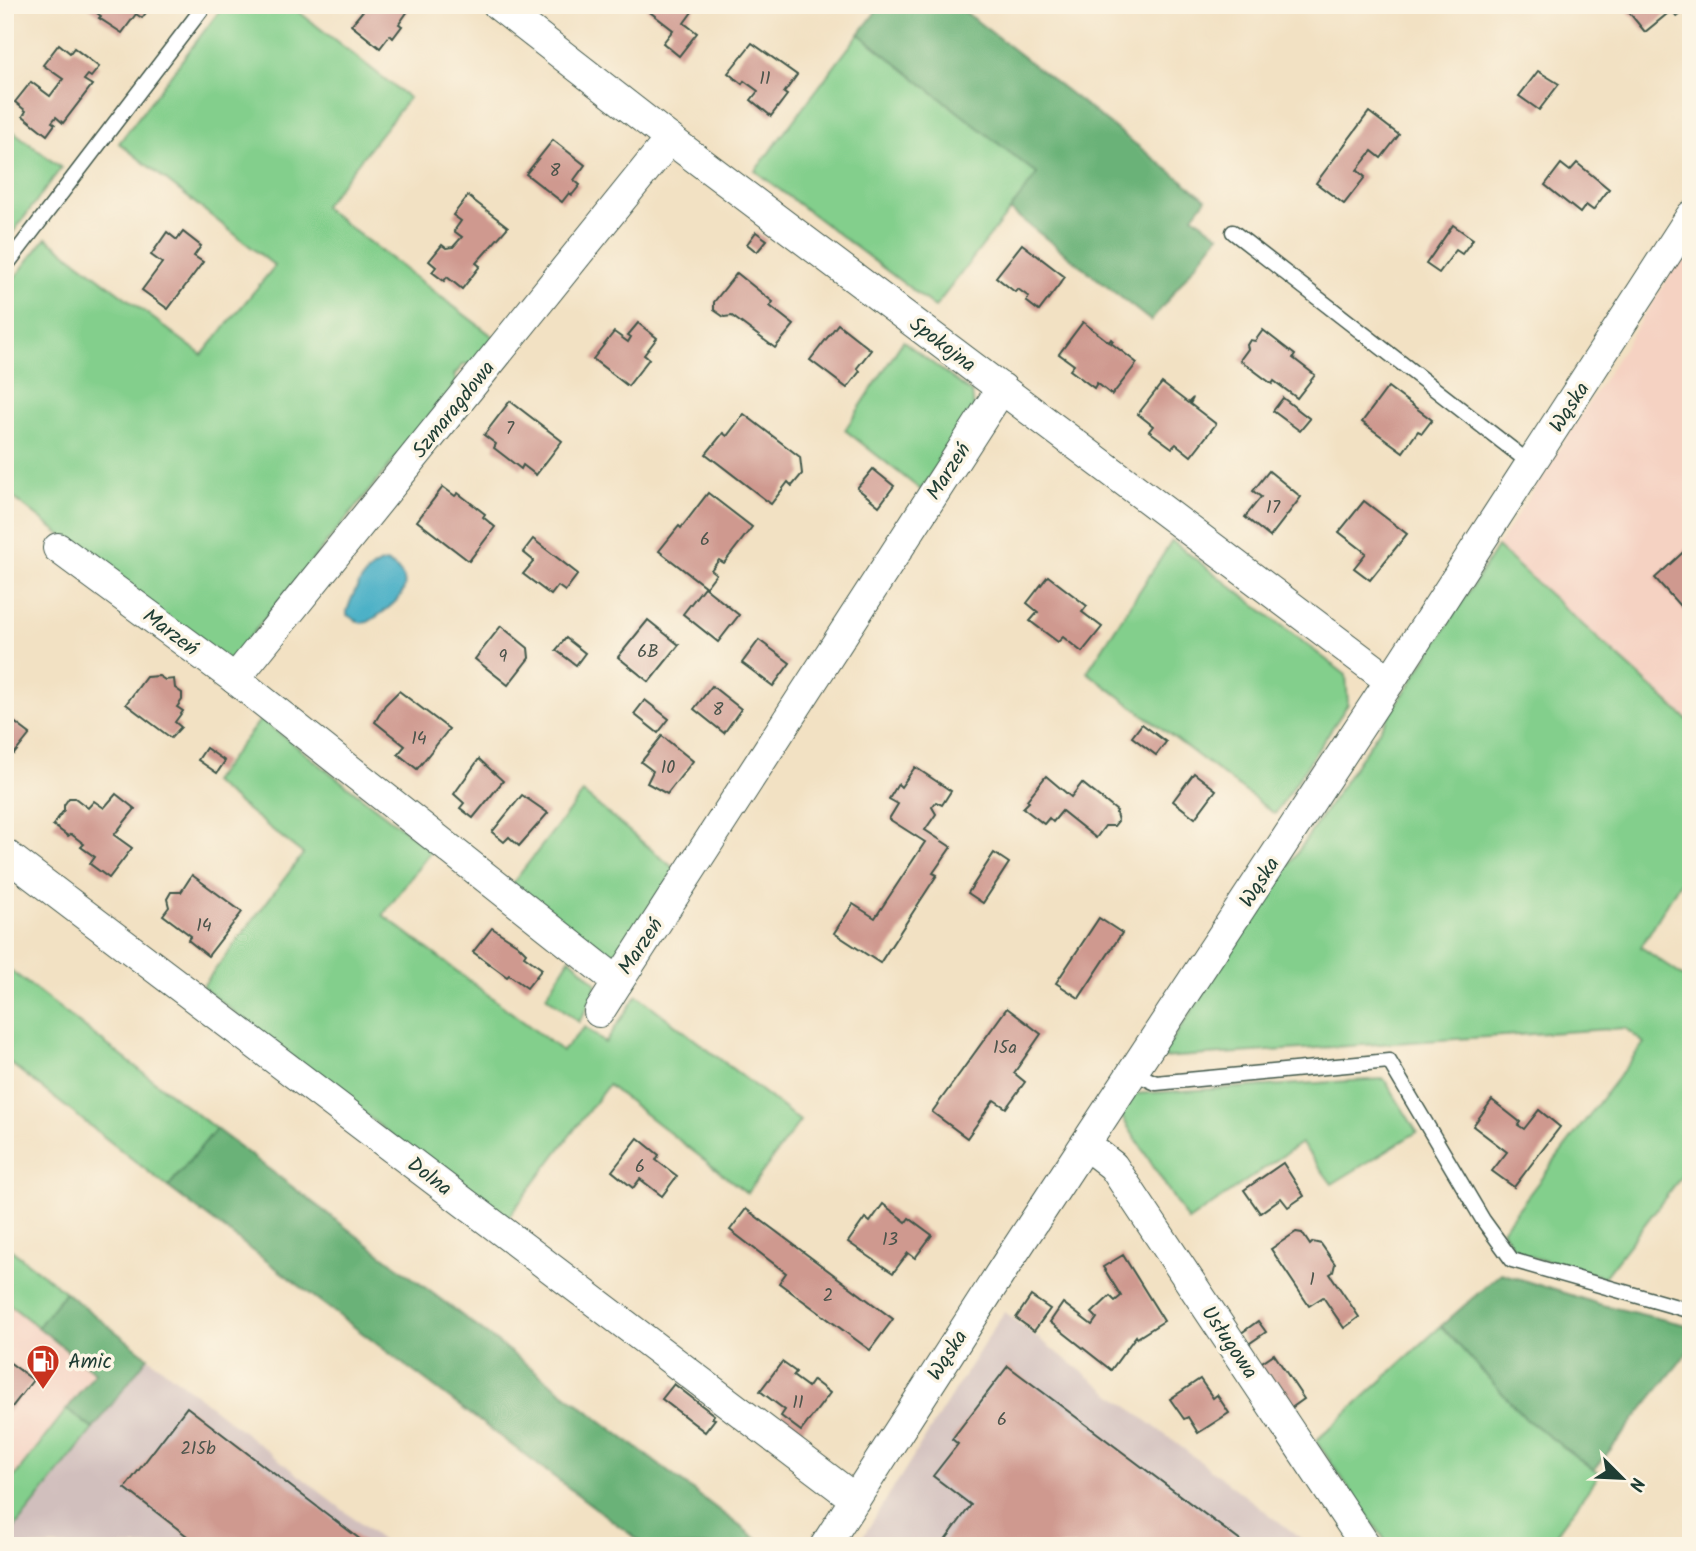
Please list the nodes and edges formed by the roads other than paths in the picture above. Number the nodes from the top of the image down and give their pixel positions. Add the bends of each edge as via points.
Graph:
1 (205, 5) edge
2 (498, 5) edge
3 (670, 139) junction
4 (1691, 216) edge
5 (1233, 232) dead end
6 (5, 267) edge
7 (1002, 388) junction
8 (1531, 464) junction
9 (58, 548) dead end
10 (235, 679) junction
11 (1390, 681) junction
12 (5, 854) edge
13 (618, 982) junction
14 (599, 1012) dead end
15 (1134, 1073) junction
16 (1086, 1145) junction
17 (1691, 1311) edge
18 (855, 1499) junction
19 (825, 1546) edge
20 (1366, 1546) edge

1 - 6 lane
2 - 3 street, Spokojna
3 - 7 street, Spokojna
3 - 10 street, Szmaragdowa
4 - 8 street, Wąska
5 - 8 lane
7 - 11 street, Spokojna
7 - 13 street, Marzeń
8 - 11 street, Wąska
9 - 10 street, Marzeń
10 - 13 street, Marzeń
11 - 15 street, Wąska
12 - 18 street, Dolna
13 - 14 street
15 - 16 street, Wąska
15 - 17 lane via 1156,1083 1389,1061 1483,1220 1512,1260
16 - 18 street, Wąska
16 - 20 street, Usługowa via 1113,1166
18 - 19 street, Wąska

